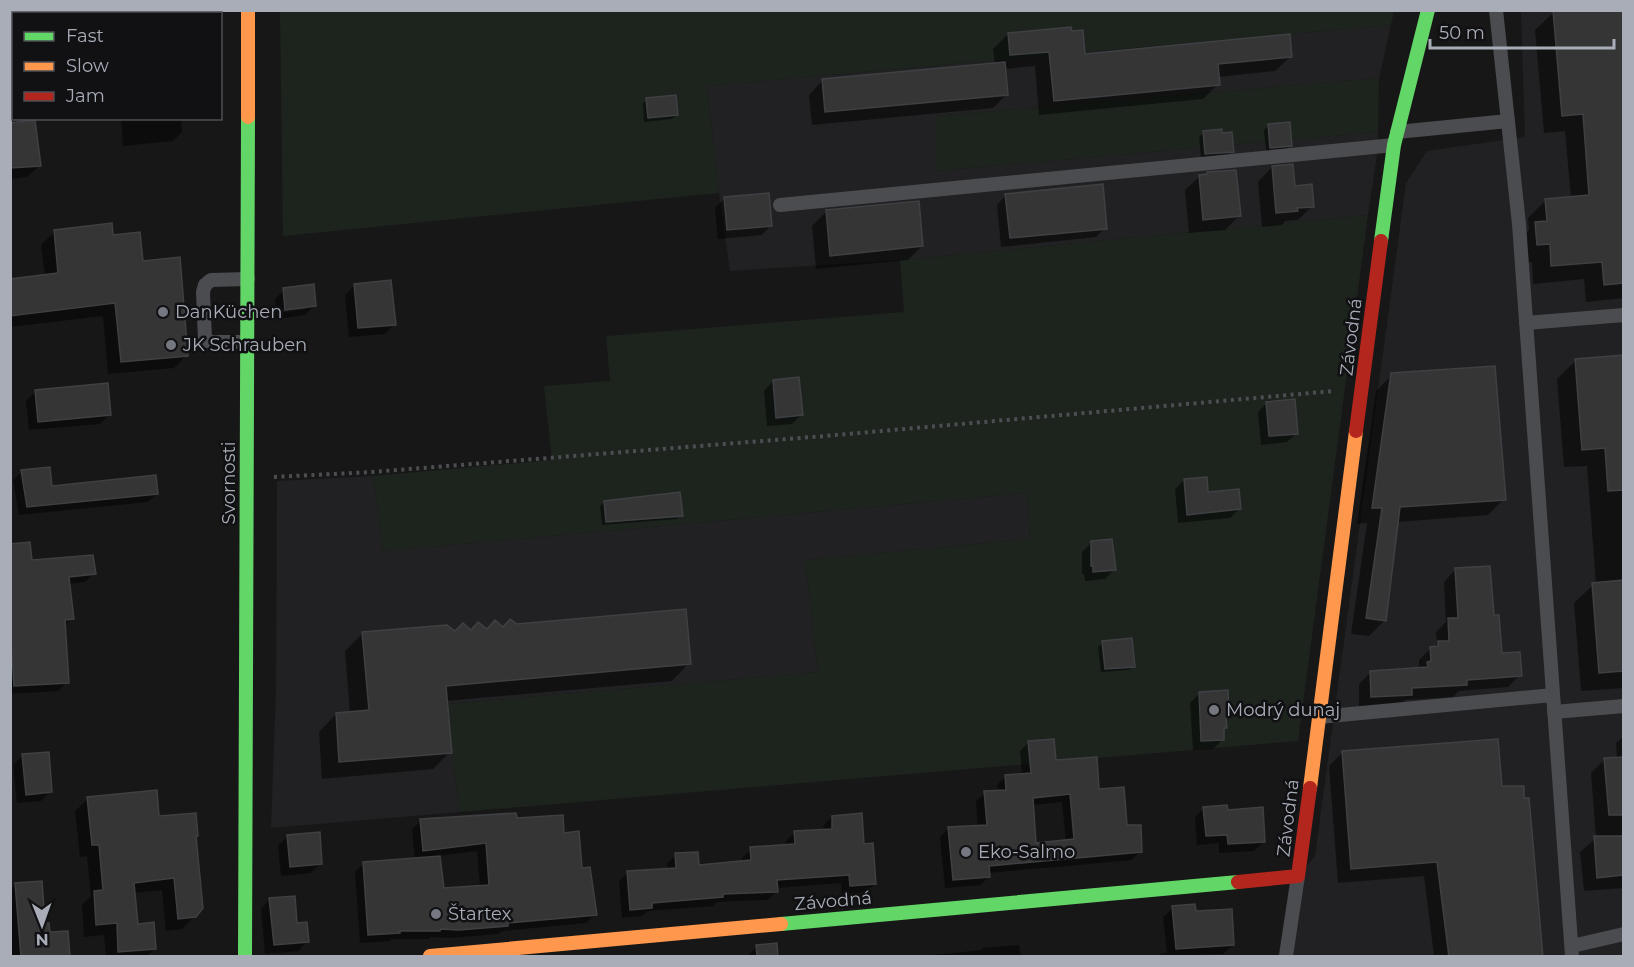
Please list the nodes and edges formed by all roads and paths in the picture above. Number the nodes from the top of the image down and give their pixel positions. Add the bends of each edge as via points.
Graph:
1 (248, 10) edge
2 (1428, 10) edge
3 (1496, 10) edge
4 (1508, 121) junction
5 (1395, 138) junction
6 (780, 205) dead end
7 (248, 279) junction
8 (1623, 315) edge
9 (1526, 323) junction
10 (247, 342) junction
11 (1362, 389) junction
12 (247, 479) junction
13 (1553, 695) junction
14 (1623, 706) edge
15 (1554, 712) junction
16 (1319, 717) junction
17 (1298, 876) junction
18 (1623, 934) edge
19 (1572, 951) edge
20 (245, 957) edge
21 (430, 957) edge
22 (1286, 957) edge

1 - 7 street, Svornosti
2 - 5 street, Závodná
3 - 4 lane
4 - 5 lane
4 - 9 lane
5 - 6 lane
5 - 11 street, Závodná
7 - 10 street, Svornosti
7 - 10 lane via 211,280 203,292 205,340
8 - 9 lane
9 - 13 lane
10 - 12 street, Svornosti
11 - 12 path via 813,437
11 - 16 street, Závodná
12 - 20 street, Svornosti
13 - 15 lane
13 - 16 lane
14 - 15 lane
15 - 19 lane
16 - 17 street, Závodná
17 - 21 street, Závodná
17 - 22 lane
18 - 19 lane

